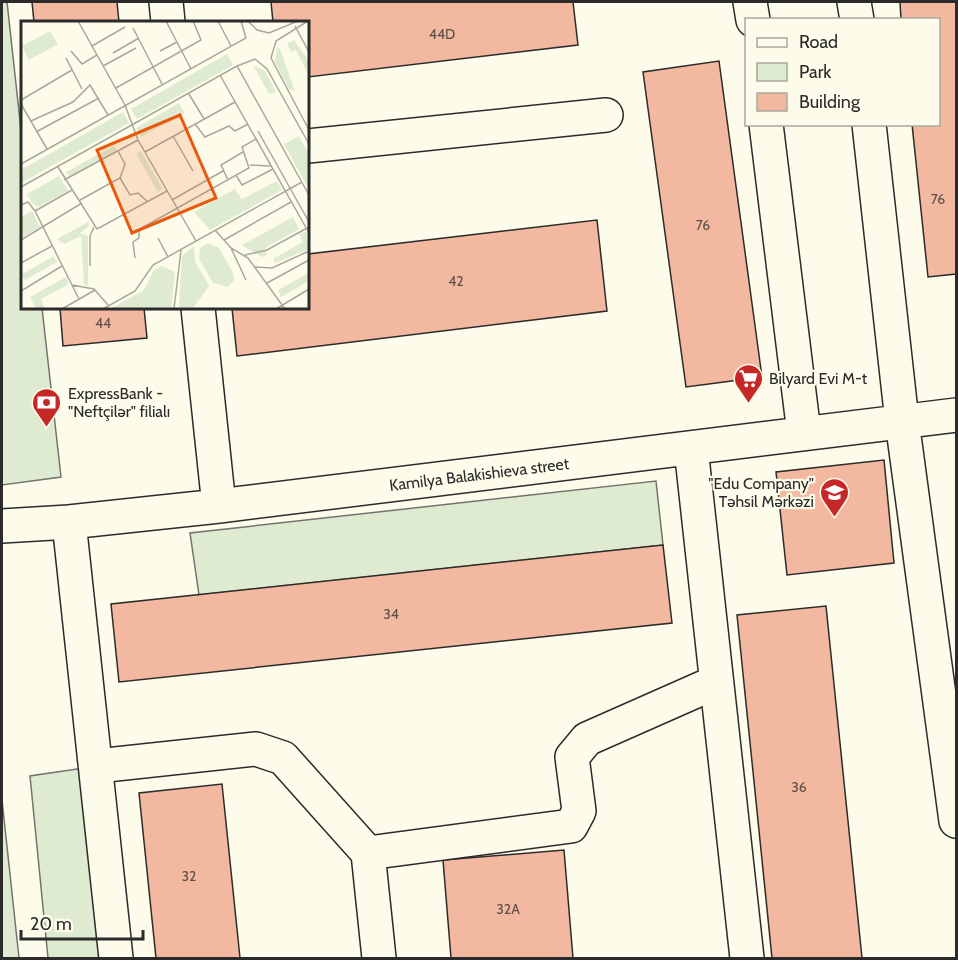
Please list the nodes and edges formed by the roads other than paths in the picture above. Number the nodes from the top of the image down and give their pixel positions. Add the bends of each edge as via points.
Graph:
1 (166, 2) edge
2 (750, 2) edge
3 (855, 2) edge
4 (753, 18) edge
5 (856, 18) edge
6 (168, 21) edge
7 (606, 116) dead end
8 (766, 126) edge
9 (868, 126) edge
10 (309, 146) edge
11 (198, 309) edge
12 (957, 415) edge
13 (902, 422) junction
14 (804, 433) junction
15 (691, 448) junction
16 (219, 506) junction
17 (69, 522) junction
18 (2, 526) edge
19 (716, 682) junction
20 (97, 766) junction
21 (957, 821) edge
22 (368, 853) junction
23 (116, 958) edge
24 (379, 958) edge
25 (747, 958) edge

1 - 6 street
2 - 4 street
3 - 5 street
7 - 10 street
8 - 14 street
9 - 13 street
11 - 16 street
12 - 13 street, Kamilya Balakishieva street
13 - 14 street, Kamilya Balakishieva street
13 - 21 street
14 - 15 street, Kamilya Balakishieva street
15 - 16 street, Kamilya Balakishieva street
15 - 19 street
16 - 17 street, Kamilya Balakishieva street
17 - 18 street, Kamilya Balakishieva street
17 - 20 street
19 - 22 street via 587,739 572,757 579,811 571,826
19 - 25 street
20 - 22 street via 256,749 283,758
20 - 23 street
22 - 24 street

